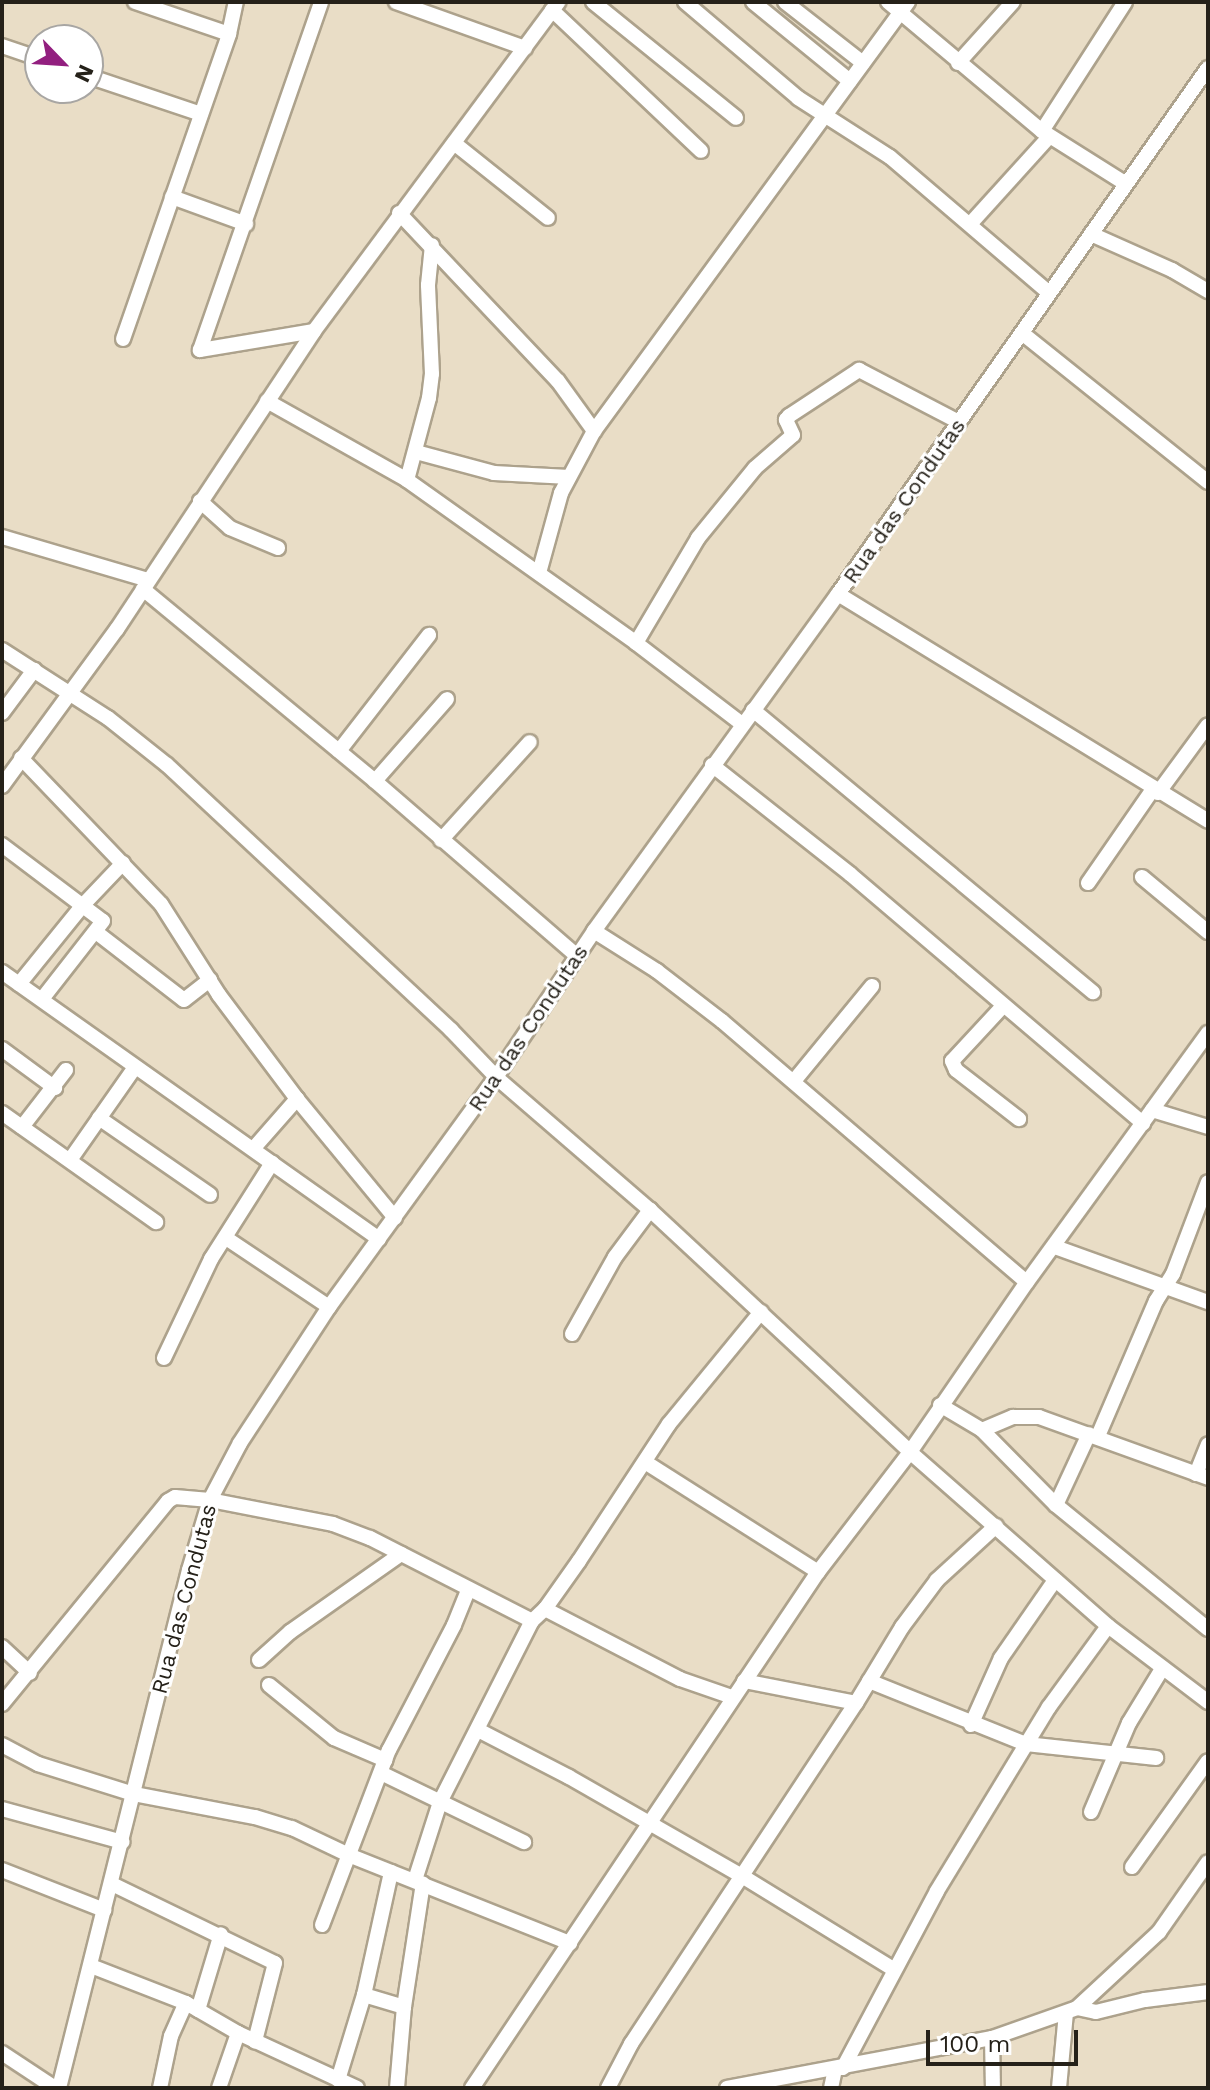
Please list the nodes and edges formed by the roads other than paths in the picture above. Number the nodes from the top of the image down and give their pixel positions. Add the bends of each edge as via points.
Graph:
1 (135, 2) edge
2 (236, 2) edge
3 (321, 2) edge
4 (396, 2) edge
5 (593, 2) edge
6 (685, 2) edge
7 (753, 2) edge
8 (785, 2) edge
9 (888, 2) edge
10 (1013, 2) edge
11 (1125, 2) edge
12 (555, 6) edge
13 (904, 8) edge
14 (229, 34) junction
15 (2, 46) edge
16 (525, 48) junction
17 (24, 54) edge
18 (863, 63) junction
19 (958, 63) junction
20 (1208, 68) edge
21 (104, 81) edge
22 (850, 81) junction
23 (201, 114) junction
24 (826, 116) junction
25 (736, 118) dead end
26 (1046, 134) junction
27 (454, 143) junction
28 (701, 151) dead end
29 (1126, 184) junction
30 (172, 197) junction
31 (399, 213) junction
32 (548, 218) dead end
33 (971, 223) junction
34 (246, 224) junction
35 (1091, 234) junction
36 (432, 245) junction
37 (1208, 291) edge
38 (1048, 292) junction
39 (314, 331) junction
40 (1022, 333) junction
41 (123, 339) dead end
42 (267, 401) junction
43 (959, 422) junction
44 (594, 431) junction
45 (416, 452) junction
46 (569, 477) junction
47 (407, 480) junction
48 (1208, 482) edge
49 (200, 501) junction
50 (2, 537) edge
51 (278, 548) dead end
52 (539, 573) junction
53 (145, 585) junction
54 (838, 594) junction
55 (429, 635) dead end
56 (636, 643) junction
57 (2, 650) edge
58 (34, 670) junction
59 (69, 693) junction
60 (447, 699) dead end
61 (753, 710) junction
62 (2, 713) edge
63 (742, 724) junction
64 (1208, 725) edge
65 (530, 742) dead end
66 (339, 751) junction
67 (21, 758) junction
68 (712, 765) junction
69 (375, 781) junction
70 (2, 786) edge
71 (1156, 791) junction
72 (1208, 821) edge
73 (441, 840) junction
74 (2, 845) edge
75 (123, 863) junction
76 (1142, 877) dead end
77 (1088, 883) dead end
78 (83, 905) junction
79 (594, 931) junction
80 (96, 932) junction
81 (1208, 932) edge
82 (577, 956) junction
83 (2, 972) edge
84 (210, 980) junction
85 (19, 984) junction
86 (872, 986) dead end
87 (1093, 992) dead end
88 (42, 999) junction
89 (1003, 1006) junction
90 (1208, 1033) edge
91 (2, 1049) edge
92 (135, 1067) junction
93 (66, 1070) dead end
94 (496, 1077) junction
95 (794, 1081) junction
96 (55, 1088) junction
97 (297, 1099) junction
98 (1152, 1110) junction
99 (2, 1113) edge
100 (99, 1118) junction
101 (1019, 1119) dead end
102 (1143, 1123) junction
103 (22, 1127) junction
104 (1208, 1127) edge
105 (253, 1149) junction
106 (70, 1160) junction
107 (272, 1163) junction
108 (1208, 1182) edge
109 (210, 1195) dead end
110 (650, 1210) junction
111 (395, 1218) junction
112 (156, 1222) dead end
113 (226, 1238) junction
114 (379, 1239) junction
115 (1055, 1247) junction
116 (1027, 1282) junction
117 (1165, 1287) junction
118 (1208, 1302) edge
119 (329, 1307) junction
120 (761, 1312) junction
121 (572, 1334) dead end
122 (164, 1358) dead end
123 (940, 1405) junction
124 (982, 1430) junction
125 (1094, 1435) junction
126 (1208, 1444) edge
127 (910, 1452) junction
128 (645, 1462) junction
129 (1202, 1476) edge
130 (210, 1500) junction
131 (1056, 1505) junction
132 (996, 1526) junction
133 (401, 1554) junction
134 (818, 1572) junction
135 (1055, 1580) junction
136 (468, 1590) junction
137 (545, 1609) junction
138 (532, 1621) junction
139 (1108, 1626) junction
140 (1208, 1629) edge
141 (2, 1647) edge
142 (259, 1660) dead end
143 (1162, 1669) junction
144 (30, 1673) junction
145 (744, 1681) junction
146 (869, 1681) junction
147 (269, 1685) dead end
148 (732, 1697) junction
149 (1208, 1702) edge
150 (856, 1703) junction
151 (2, 1704) edge
152 (971, 1725) junction
153 (478, 1730) junction
154 (1026, 1744) junction
155 (2, 1745) edge
156 (1116, 1753) junction
157 (1156, 1758) dead end
158 (1208, 1761) edge
159 (383, 1767) junction
160 (134, 1794) junction
161 (440, 1802) junction
162 (2, 1809) edge
163 (1091, 1812) dead end
164 (649, 1823) junction
165 (123, 1842) junction
166 (524, 1842) dead end
167 (351, 1856) junction
168 (1208, 1862) edge
169 (1132, 1867) dead end
170 (2, 1870) edge
171 (391, 1872) junction
172 (742, 1876) junction
173 (419, 1881) junction
174 (112, 1884) junction
175 (104, 1910) junction
176 (322, 1925) dead end
177 (221, 1934) junction
178 (570, 1943) junction
179 (91, 1966) junction
180 (893, 1969) junction
181 (1208, 1992) edge
182 (364, 1995) junction
183 (192, 2007) junction
184 (404, 2007) junction
185 (1072, 2010) junction
186 (238, 2033) junction
187 (992, 2038) junction
188 (255, 2041) junction
189 (3, 2058) edge
190 (839, 2068) junction
191 (338, 2080) junction
192 (57, 2088) edge
193 (160, 2088) edge
194 (219, 2088) edge
195 (357, 2088) edge
196 (397, 2088) edge
197 (472, 2088) edge
198 (608, 2088) edge
199 (727, 2088) edge
200 (831, 2088) edge
201 (993, 2088) edge
202 (1059, 2088) edge

1 - 14 street
2 - 14 street
3 - 34 street
4 - 16 street
5 - 25 street
6 - 24 street
7 - 22 street
8 - 18 street
9 - 13 street
10 - 19 street
11 - 26 street
12 - 16 street
12 - 28 street
13 - 18 street
13 - 19 street
14 - 23 street
15 - 17 street
16 - 27 street
18 - 22 street
19 - 26 street
20 - 29 street, Rua das Condutas
21 - 23 street
22 - 24 street
23 - 30 street
24 - 33 street via 890,157
24 - 44 street
26 - 29 street
26 - 33 street
27 - 31 street
27 - 32 street
29 - 35 street, Rua das Condutas
30 - 34 street
30 - 41 street
31 - 36 street
31 - 39 street
33 - 38 street
34 - 39 street via 200,350
35 - 37 street
35 - 38 street, Rua das Condutas
36 - 44 street via 558,381
36 - 45 street via 432,374
38 - 40 street, Rua das Condutas
39 - 42 street
40 - 43 street, Rua das Condutas
40 - 48 street
42 - 47 street
42 - 49 street
43 - 54 street, Rua das Condutas
43 - 56 street via 859,370 789,416 793,435 755,468 698,538
44 - 46 street
45 - 46 street via 494,473
45 - 47 street
46 - 52 street
47 - 52 street
49 - 51 street via 230,528
49 - 53 street
50 - 53 street
52 - 56 street
53 - 59 street
53 - 66 street
54 - 61 street, Rua das Condutas
54 - 71 street
55 - 66 street
56 - 63 street
57 - 58 street
58 - 59 street
58 - 62 street
59 - 67 street
59 - 94 street via 167,765
60 - 69 street
61 - 63 street, Rua das Condutas
61 - 87 street
63 - 68 street, Rua das Condutas
64 - 71 street
65 - 73 street
66 - 69 street
67 - 70 street
67 - 75 street
68 - 79 street, Rua das Condutas
68 - 89 street via 850,874
69 - 73 street
71 - 72 street
71 - 77 street
73 - 82 street
74 - 78 street
75 - 78 street
75 - 84 street via 161,904
76 - 81 street
78 - 80 street via 101,918
78 - 85 street
79 - 82 street, Rua das Condutas
79 - 95 street via 672,982
80 - 84 street via 184,1000
80 - 88 street
82 - 94 street, Rua das Condutas
83 - 85 street
84 - 97 street
85 - 88 street
86 - 95 street
88 - 92 street
89 - 101 street via 952,1061 956,1070
89 - 102 street
90 - 98 street
91 - 96 street
92 - 100 street
92 - 105 street
93 - 96 street
94 - 110 street
94 - 111 street, Rua das Condutas
95 - 116 street
96 - 103 street
97 - 105 street
97 - 111 street
98 - 102 street
98 - 104 street
99 - 103 street
100 - 106 street
100 - 109 street
102 - 115 street
103 - 106 street
105 - 107 street
106 - 112 street
107 - 113 street
107 - 114 street
108 - 117 street
110 - 120 street
110 - 121 street via 615,1257
111 - 114 street, Rua das Condutas
113 - 119 street
113 - 122 street via 193,1292
114 - 119 street, Rua das Condutas
115 - 116 street
115 - 117 street
116 - 123 street
117 - 118 street
117 - 125 street
119 - 130 street, Rua das Condutas via 240,1443
120 - 127 street
120 - 128 street via 715,1363
123 - 124 street
123 - 127 street
124 - 125 street via 1027,1415
124 - 131 street
125 - 129 street
125 - 131 street
126 - 129 street
127 - 132 street
127 - 134 street
128 - 134 street
128 - 137 street
130 - 133 street via 333,1524
130 - 144 street via 168,1501
130 - 160 street, Rua das Condutas
131 - 140 street
132 - 135 street
132 - 146 street via 937,1580
133 - 136 street
133 - 142 street
134 - 145 street
135 - 139 street
135 - 152 street via 1006,1649
136 - 138 street
136 - 159 street
137 - 138 street
137 - 148 street via 680,1679
138 - 153 street
139 - 143 street
139 - 154 street
141 - 144 street
143 - 149 street
143 - 156 street
144 - 151 street
145 - 148 street
145 - 150 street
146 - 150 street
146 - 152 street
147 - 159 street via 334,1738
148 - 164 street
150 - 172 street
152 - 154 street
153 - 161 street
153 - 164 street
154 - 156 street
154 - 180 street
155 - 160 street via 38,1764
156 - 157 street
156 - 163 street
158 - 169 street
159 - 161 street
159 - 167 street
160 - 165 street, Rua das Condutas
160 - 167 street via 275,1822
161 - 166 street
161 - 173 street
162 - 165 street
164 - 172 street
164 - 178 street
165 - 174 street, Rua das Condutas
167 - 171 street
167 - 176 street
168 - 185 street via 1159,1932
170 - 175 street
171 - 173 street
171 - 182 street
172 - 180 street
172 - 198 street via 631,2044
173 - 178 street
173 - 184 street
174 - 175 street, Rua das Condutas
174 - 177 street
175 - 179 street, Rua das Condutas
177 - 183 street
177 - 188 street via 275,1963
178 - 197 street
179 - 183 street
179 - 192 street, Rua das Condutas
180 - 190 street
181 - 185 street via 1096,2012
182 - 184 street
182 - 191 street
183 - 186 street
183 - 193 street via 171,2036
184 - 196 street
185 - 187 street
185 - 202 street
186 - 188 street
186 - 194 street
187 - 190 street
187 - 201 street
188 - 191 street
189 - 192 street
190 - 199 street
190 - 200 street
191 - 195 street

